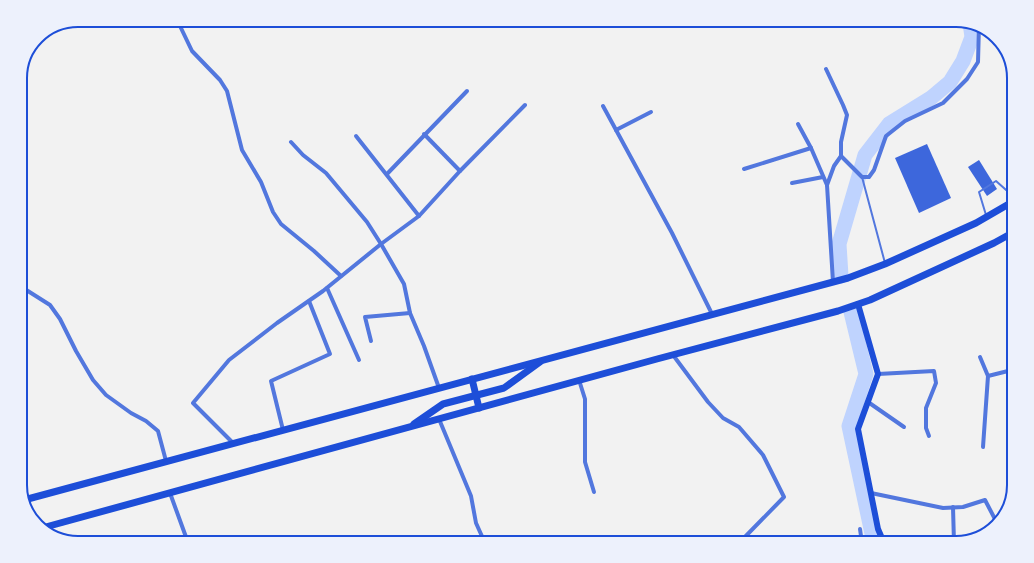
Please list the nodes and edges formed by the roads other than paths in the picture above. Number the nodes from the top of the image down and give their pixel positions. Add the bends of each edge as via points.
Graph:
1 (180, 27) edge
2 (979, 32) edge
3 (826, 69) dead end
4 (467, 91) dead end
5 (525, 105) dead end
6 (603, 106) dead end
7 (652, 112) dead end
8 (798, 124) dead end
9 (616, 130) junction
10 (424, 134) junction
11 (356, 136) dead end
12 (291, 142) dead end
13 (811, 148) junction
14 (841, 156) junction
15 (744, 169) dead end
16 (460, 171) junction
17 (386, 174) junction
18 (860, 176) junction
19 (823, 177) junction
20 (792, 183) dead end
21 (827, 185) junction
22 (1007, 191) edge
23 (1007, 205) edge
24 (419, 216) junction
25 (987, 217) junction
26 (1007, 236) edge
27 (381, 244) junction
28 (885, 264) junction
29 (341, 276) junction
30 (833, 282) junction
31 (327, 288) junction
32 (27, 290) edge
33 (309, 301) junction
34 (858, 304) junction
35 (410, 314) junction
36 (712, 314) junction
37 (371, 341) dead end
38 (673, 355) junction
39 (980, 357) dead end
40 (359, 360) dead end
41 (544, 360) junction
42 (1007, 371) edge
43 (878, 374) junction
44 (988, 376) junction
45 (472, 379) junction
46 (579, 380) junction
47 (439, 388) junction
48 (476, 395) junction
49 (868, 402) junction
50 (479, 408) junction
51 (439, 419) junction
52 (411, 427) junction
53 (904, 427) dead end
54 (283, 430) junction
55 (929, 436) dead end
56 (233, 443) junction
57 (983, 447) dead end
58 (166, 461) junction
59 (594, 492) dead end
60 (170, 493) junction
61 (870, 493) junction
62 (29, 499) edge
63 (953, 507) junction
64 (994, 518) edge
65 (49, 526) edge
66 (860, 529) dead end
67 (186, 536) edge
68 (482, 536) edge
69 (746, 536) edge
70 (861, 536) edge
71 (881, 536) edge
72 (954, 536) edge

1 - 29 street via 192,51 227,91 242,150 281,224
2 - 18 street via 978,62 967,79 943,103 905,121 886,136 874,170 869,177
3 - 14 street via 846,115
4 - 10 street
5 - 16 street
6 - 9 street
7 - 9 street
8 - 13 street
9 - 36 street via 672,233
10 - 16 street
10 - 17 street
11 - 17 street
12 - 27 street via 326,173 367,222
13 - 15 street
13 - 19 street
14 - 18 street
14 - 21 street
16 - 24 street
17 - 24 street
18 - 28 lane
19 - 20 street
19 - 21 street
21 - 30 street
22 - 25 lane via 996,181 979,192
23 - 25 highway
24 - 27 street
25 - 28 highway
26 - 34 highway
27 - 29 street
27 - 35 street via 404,284
28 - 30 highway
29 - 31 street
30 - 36 highway
31 - 33 street
31 - 40 street
32 - 58 street via 50,305 93,380 106,395 158,431
33 - 54 street via 330,354 271,381
33 - 56 street via 229,360 193,403
34 - 38 highway
34 - 43 main road
35 - 37 street via 365,317
35 - 47 street
36 - 41 highway
38 - 46 highway
38 - 69 street via 708,402 723,418 740,427 763,455 784,497
39 - 44 street
41 - 45 highway
41 - 48 highway via 506,387
42 - 44 street
43 - 49 main road
43 - 55 street via 934,371 936,383 926,408 926,428
44 - 57 street
45 - 47 highway
45 - 48 highway
46 - 50 highway
46 - 59 street via 585,399 585,462
47 - 54 highway
48 - 50 highway
48 - 52 highway via 438,406
49 - 53 street
49 - 61 main road via 858,429
50 - 51 highway
51 - 52 highway
51 - 68 street via 471,496 476,523
52 - 60 highway
54 - 56 highway
56 - 58 highway
58 - 62 highway
60 - 65 highway
60 - 67 street
61 - 63 street via 943,508
61 - 71 main road
63 - 64 street via 963,507 984,500
63 - 72 street
66 - 70 street

